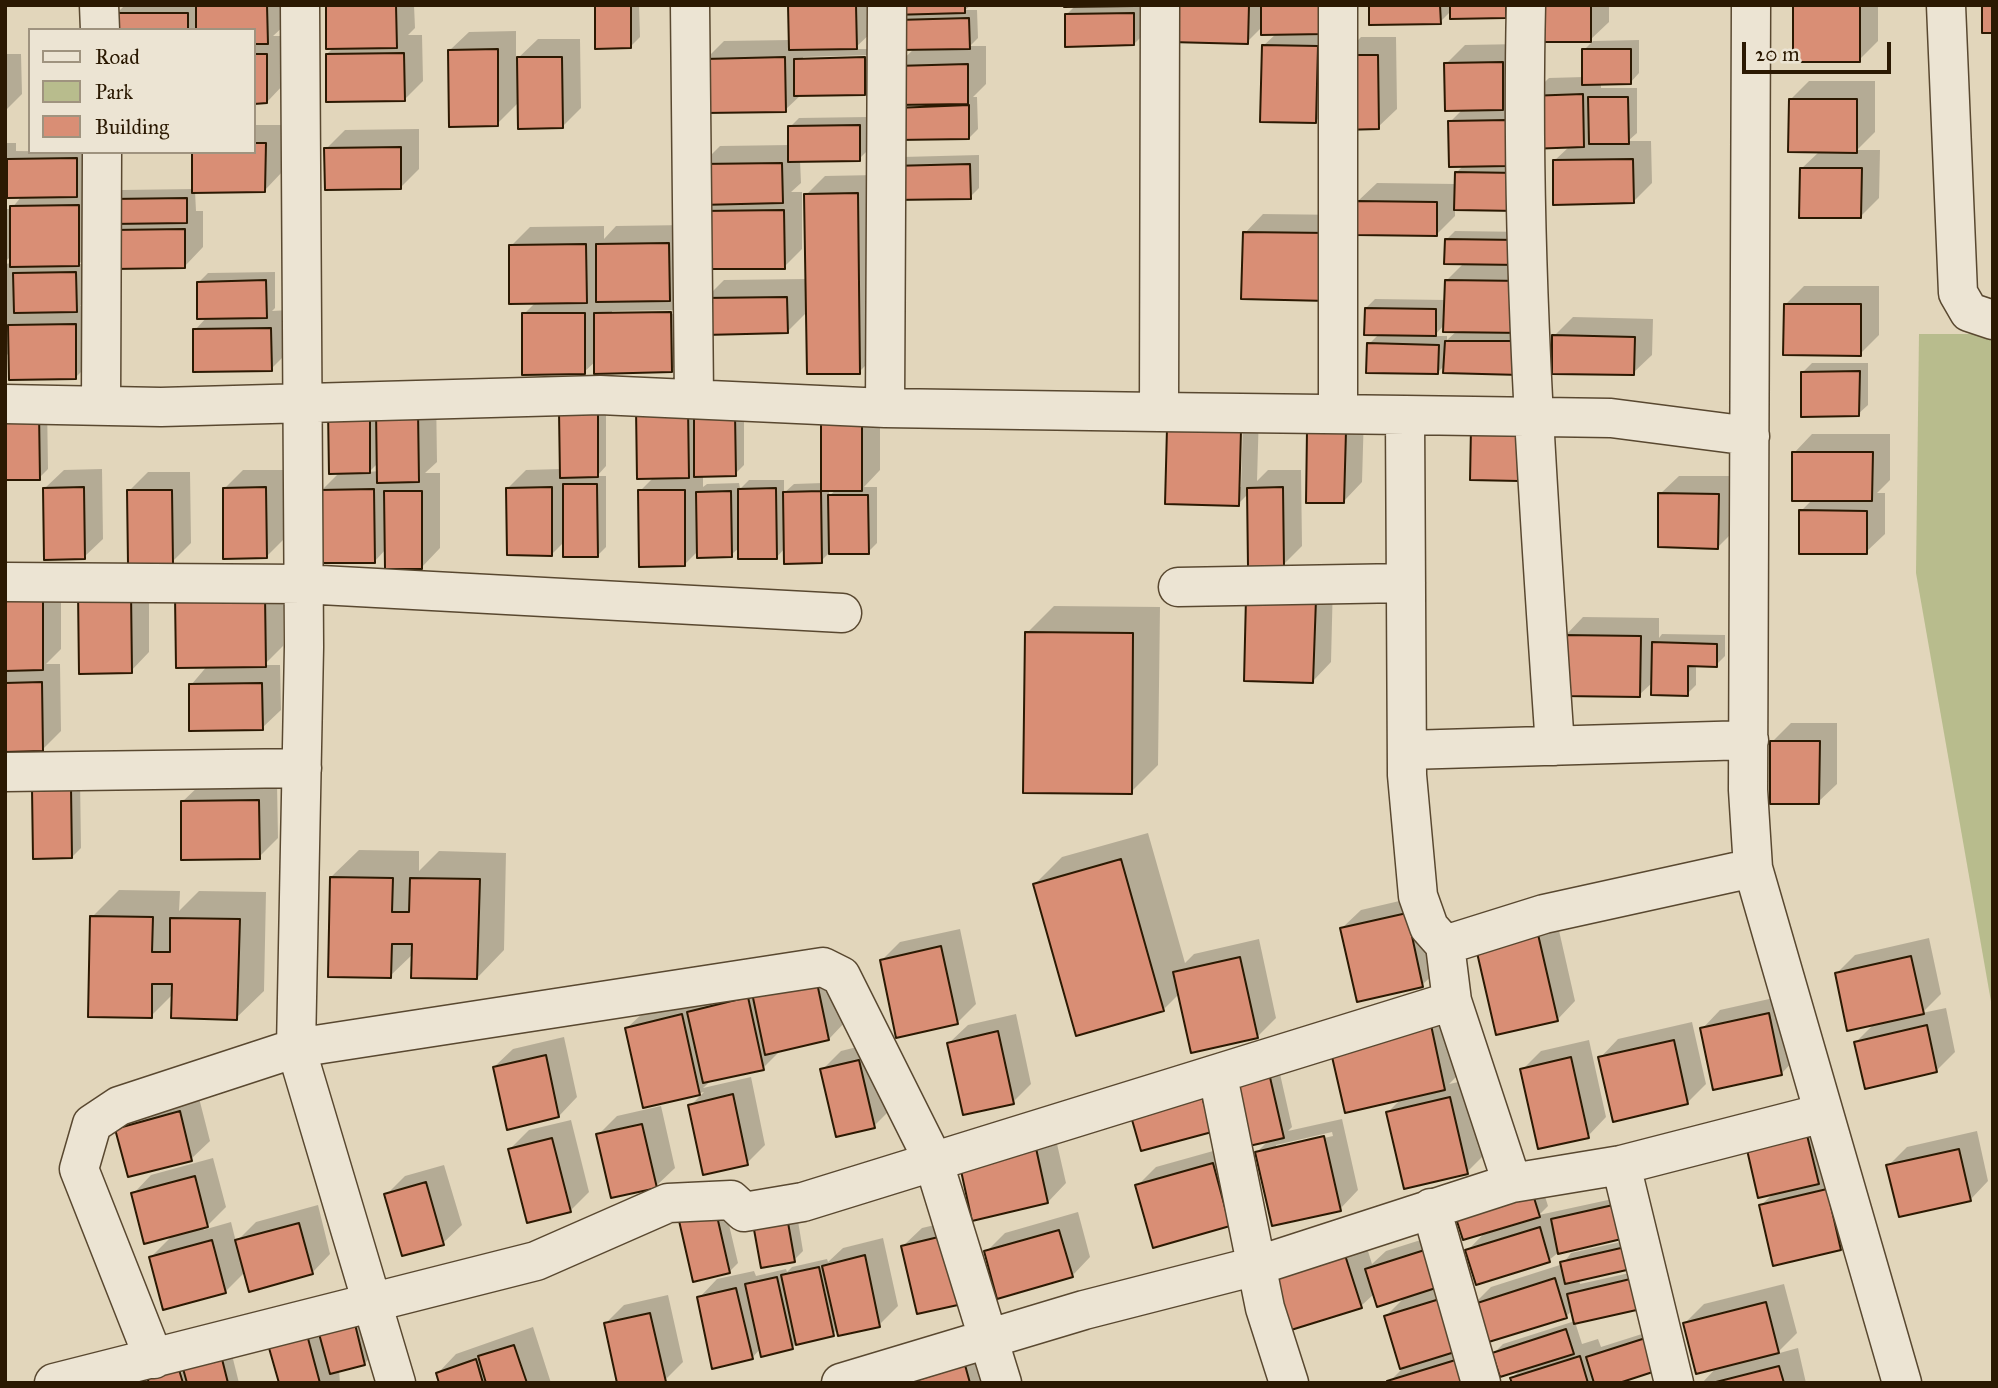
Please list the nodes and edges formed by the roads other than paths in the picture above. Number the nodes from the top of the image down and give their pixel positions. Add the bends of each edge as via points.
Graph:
1 (99, 5) edge
2 (300, 5) edge
3 (690, 5) edge
4 (887, 5) edge
5 (1160, 5) edge
6 (1338, 5) edge
7 (1526, 5) edge
8 (1751, 5) edge
9 (1946, 5) edge
10 (100, 28) edge
11 (102, 154) edge
12 (1993, 320) edge
13 (694, 398) junction
14 (304, 402) junction
15 (5, 404) edge
16 (101, 406) junction
17 (885, 408) junction
18 (1159, 412) junction
19 (1338, 414) junction
20 (1405, 415) junction
21 (1532, 416) junction
22 (1750, 436) junction
23 (5, 582) edge
24 (1406, 583) junction
25 (302, 584) junction
26 (1178, 587) dead end
27 (842, 613) dead end
28 (1749, 740) junction
29 (1555, 746) junction
30 (1407, 750) junction
31 (302, 768) junction
32 (5, 772) edge
33 (1753, 868) junction
34 (1445, 945) junction
35 (1452, 1001) junction
36 (296, 1048) junction
37 (1218, 1076) junction
38 (1824, 1112) junction
39 (933, 1160) junction
40 (1621, 1165) junction
41 (1512, 1183) junction
42 (1431, 1208) junction
43 (1256, 1266) junction
44 (373, 1301) junction
45 (990, 1338) junction
46 (154, 1359) junction
47 (54, 1383) edge
48 (396, 1383) edge
49 (841, 1383) edge
50 (1002, 1383) edge
51 (1289, 1383) edge
52 (1481, 1383) edge
53 (1674, 1383) edge
54 (1902, 1383) edge

1 - 10 street
2 - 14 street
3 - 13 street
4 - 17 street
5 - 18 street
6 - 19 street
7 - 21 street
8 - 22 street
9 - 12 street via 1958,293 1969,312
11 - 16 street
13 - 14 street via 600,395
13 - 17 street
14 - 16 street
14 - 25 street
15 - 16 street
17 - 18 street
18 - 19 street
19 - 20 street
20 - 21 street
20 - 24 street
21 - 22 street via 1611,418
21 - 29 street
22 - 28 street
23 - 25 street
24 - 26 street
24 - 30 street
25 - 27 street
25 - 31 street
28 - 29 street
28 - 33 street
29 - 30 street
30 - 34 street via 1418,896 1429,927
31 - 32 street
31 - 36 street
33 - 34 street via 1544,914
33 - 38 street
34 - 35 street
35 - 37 street
35 - 41 street
36 - 39 street via 823,967 841,976
36 - 44 street
36 - 46 street via 119,1106 92,1124 79,1169
37 - 39 street
37 - 43 street
38 - 40 street
38 - 54 street
39 - 44 street via 803,1202 744,1212 731,1200 668,1203 536,1261
39 - 45 street
40 - 41 street
40 - 53 street
41 - 42 street
42 - 43 street
42 - 52 street
43 - 45 street
43 - 51 street
44 - 46 street
44 - 48 street
45 - 49 street
45 - 50 street
46 - 47 street

